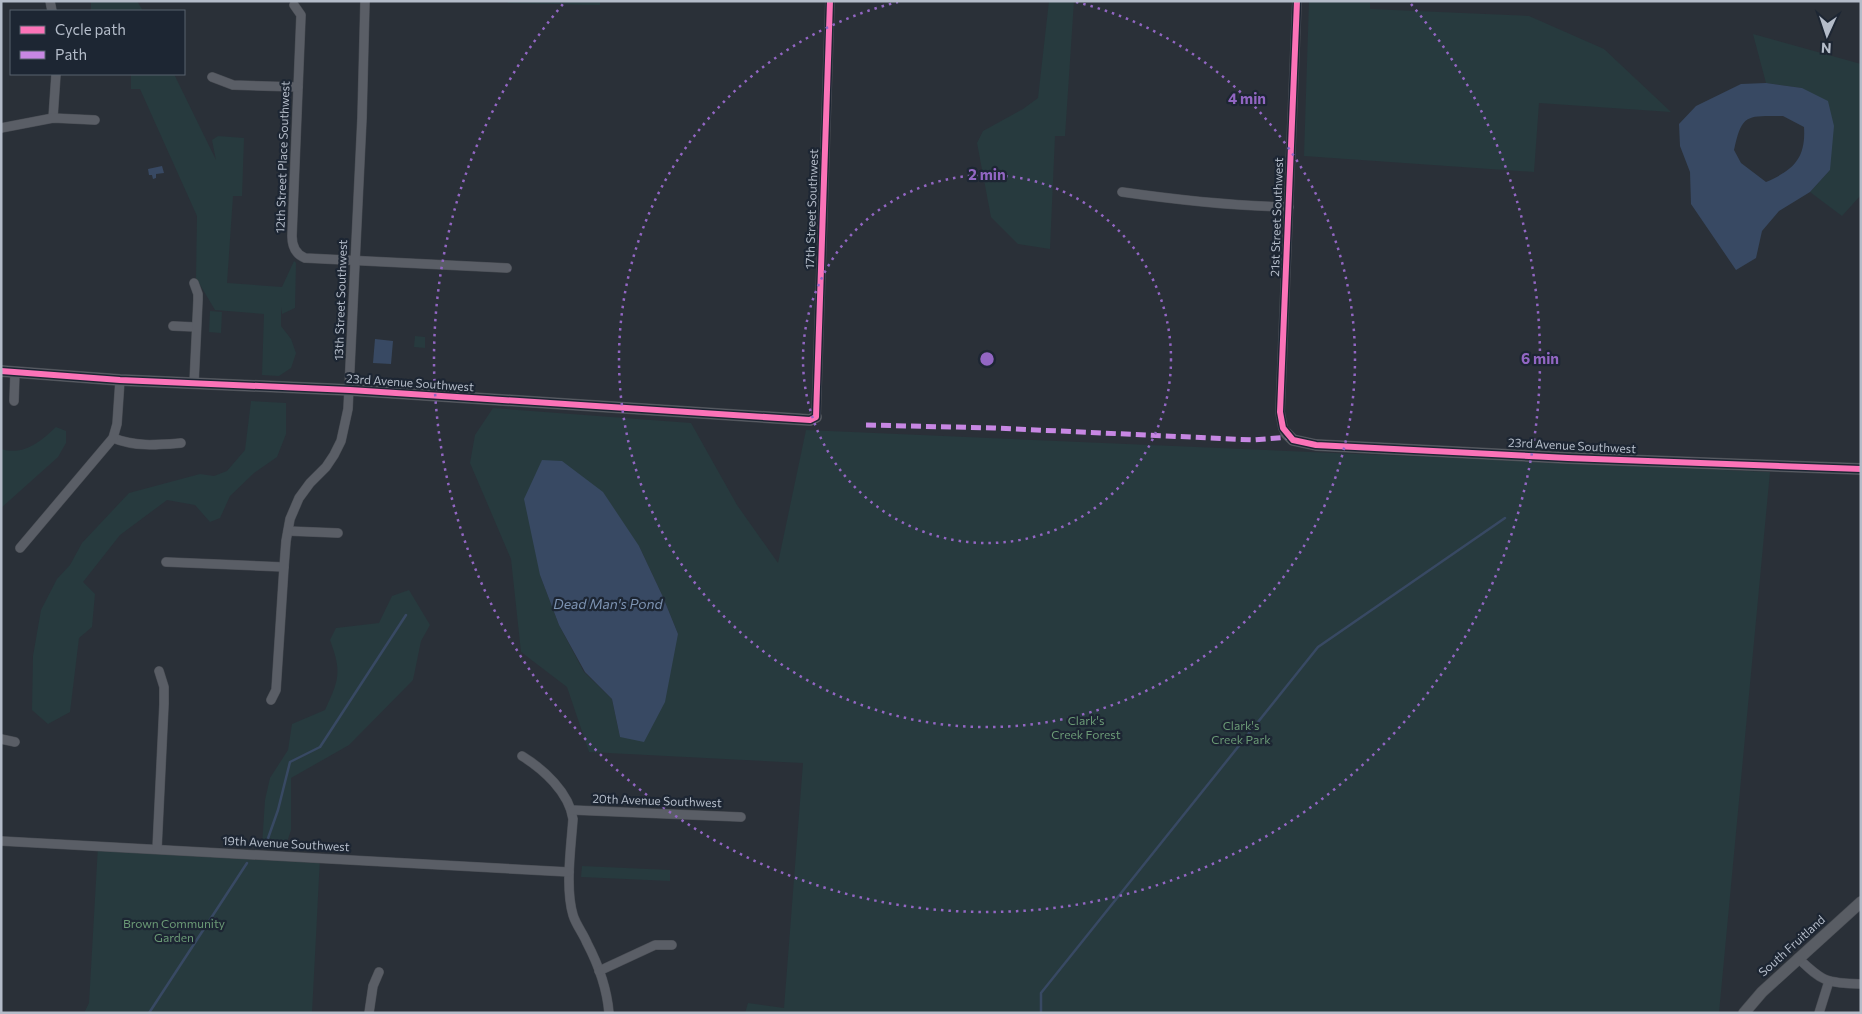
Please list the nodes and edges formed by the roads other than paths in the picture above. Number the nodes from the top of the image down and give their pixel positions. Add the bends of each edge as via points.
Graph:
1 (365, 1) edge
2 (830, 1) edge
3 (1297, 1) edge
4 (294, 4) dead end
5 (56, 75) edge
6 (212, 77) dead end
7 (298, 87) junction
8 (53, 118) junction
9 (95, 120) dead end
10 (1, 128) edge
11 (1122, 192) dead end
12 (1289, 207) junction
13 (355, 260) junction
14 (507, 268) dead end
15 (194, 283) dead end
16 (173, 326) dead end
17 (196, 327) junction
18 (1, 372) edge
19 (16, 372) junction
20 (120, 380) junction
21 (194, 383) junction
22 (350, 390) junction
23 (14, 401) dead end
24 (816, 417) joint
25 (1286, 433) joint
26 (113, 438) junction
27 (180, 443) dead end
28 (1861, 469) edge
29 (288, 531) junction
30 (338, 533) dead end
31 (20, 548) dead end
32 (166, 562) dead end
33 (284, 567) junction
34 (158, 671) dead end
35 (272, 700) dead end
36 (1, 739) edge
37 (15, 742) dead end
38 (522, 756) dead end
39 (572, 810) junction
40 (741, 817) dead end
41 (1, 841) edge
42 (157, 849) junction
43 (570, 872) junction
44 (1861, 902) edge
45 (672, 945) dead end
46 (1798, 958) junction
47 (599, 971) junction
48 (380, 972) dead end
49 (1829, 981) junction
50 (1861, 984) edge
51 (370, 1013) edge
52 (609, 1013) edge
53 (1744, 1013) edge
54 (1820, 1013) edge

1 - 13 street, 13th Street Southwest
2 - 24 street, 17th Street Southwest
3 - 12 street, 21st Street Southwest
4 - 7 street, 12th Street Place Southwest via 301,15
5 - 8 street
6 - 7 street via 233,84
7 - 13 street, 12th Street Place Southwest via 294,247 305,258
8 - 9 street
8 - 10 street
11 - 12 street via 1225,204
12 - 25 street, 21st Street Southwest via 1280,412
13 - 14 street, 12th Street Place Southwest
13 - 22 street, 13th Street Southwest
15 - 17 street via 198,294
16 - 17 street
17 - 21 street
18 - 19 street, 23rd Avenue Southwest
19 - 20 street, 23rd Avenue Southwest
19 - 23 street
20 - 21 street, 23rd Avenue Southwest
20 - 26 street
21 - 22 street, 23rd Avenue Southwest
22 - 24 street, 23rd Avenue Southwest via 810,420
22 - 29 street, 13th Street Southwest via 341,441 326,467 299,498
25 - 28 street, 23rd Avenue Southwest via 1293,440 1316,445
26 - 27 street via 143,445
26 - 31 street
29 - 30 street
29 - 33 street, 13th Street Southwest
32 - 33 street
33 - 35 street, 13th Street Southwest via 276,690
34 - 42 street via 164,687 164,704
36 - 37 street
38 - 39 street via 547,775
39 - 40 street, 20th Avenue Southwest
39 - 43 street
41 - 42 street, 19th Avenue Southwest
42 - 43 street, 19th Avenue Southwest
43 - 47 street via 573,914
44 - 46 street, South Fruitland
45 - 47 street via 655,945
46 - 49 street via 1814,974
46 - 53 street, South Fruitland
47 - 52 street
48 - 51 street via 373,986
49 - 50 street
49 - 54 street

